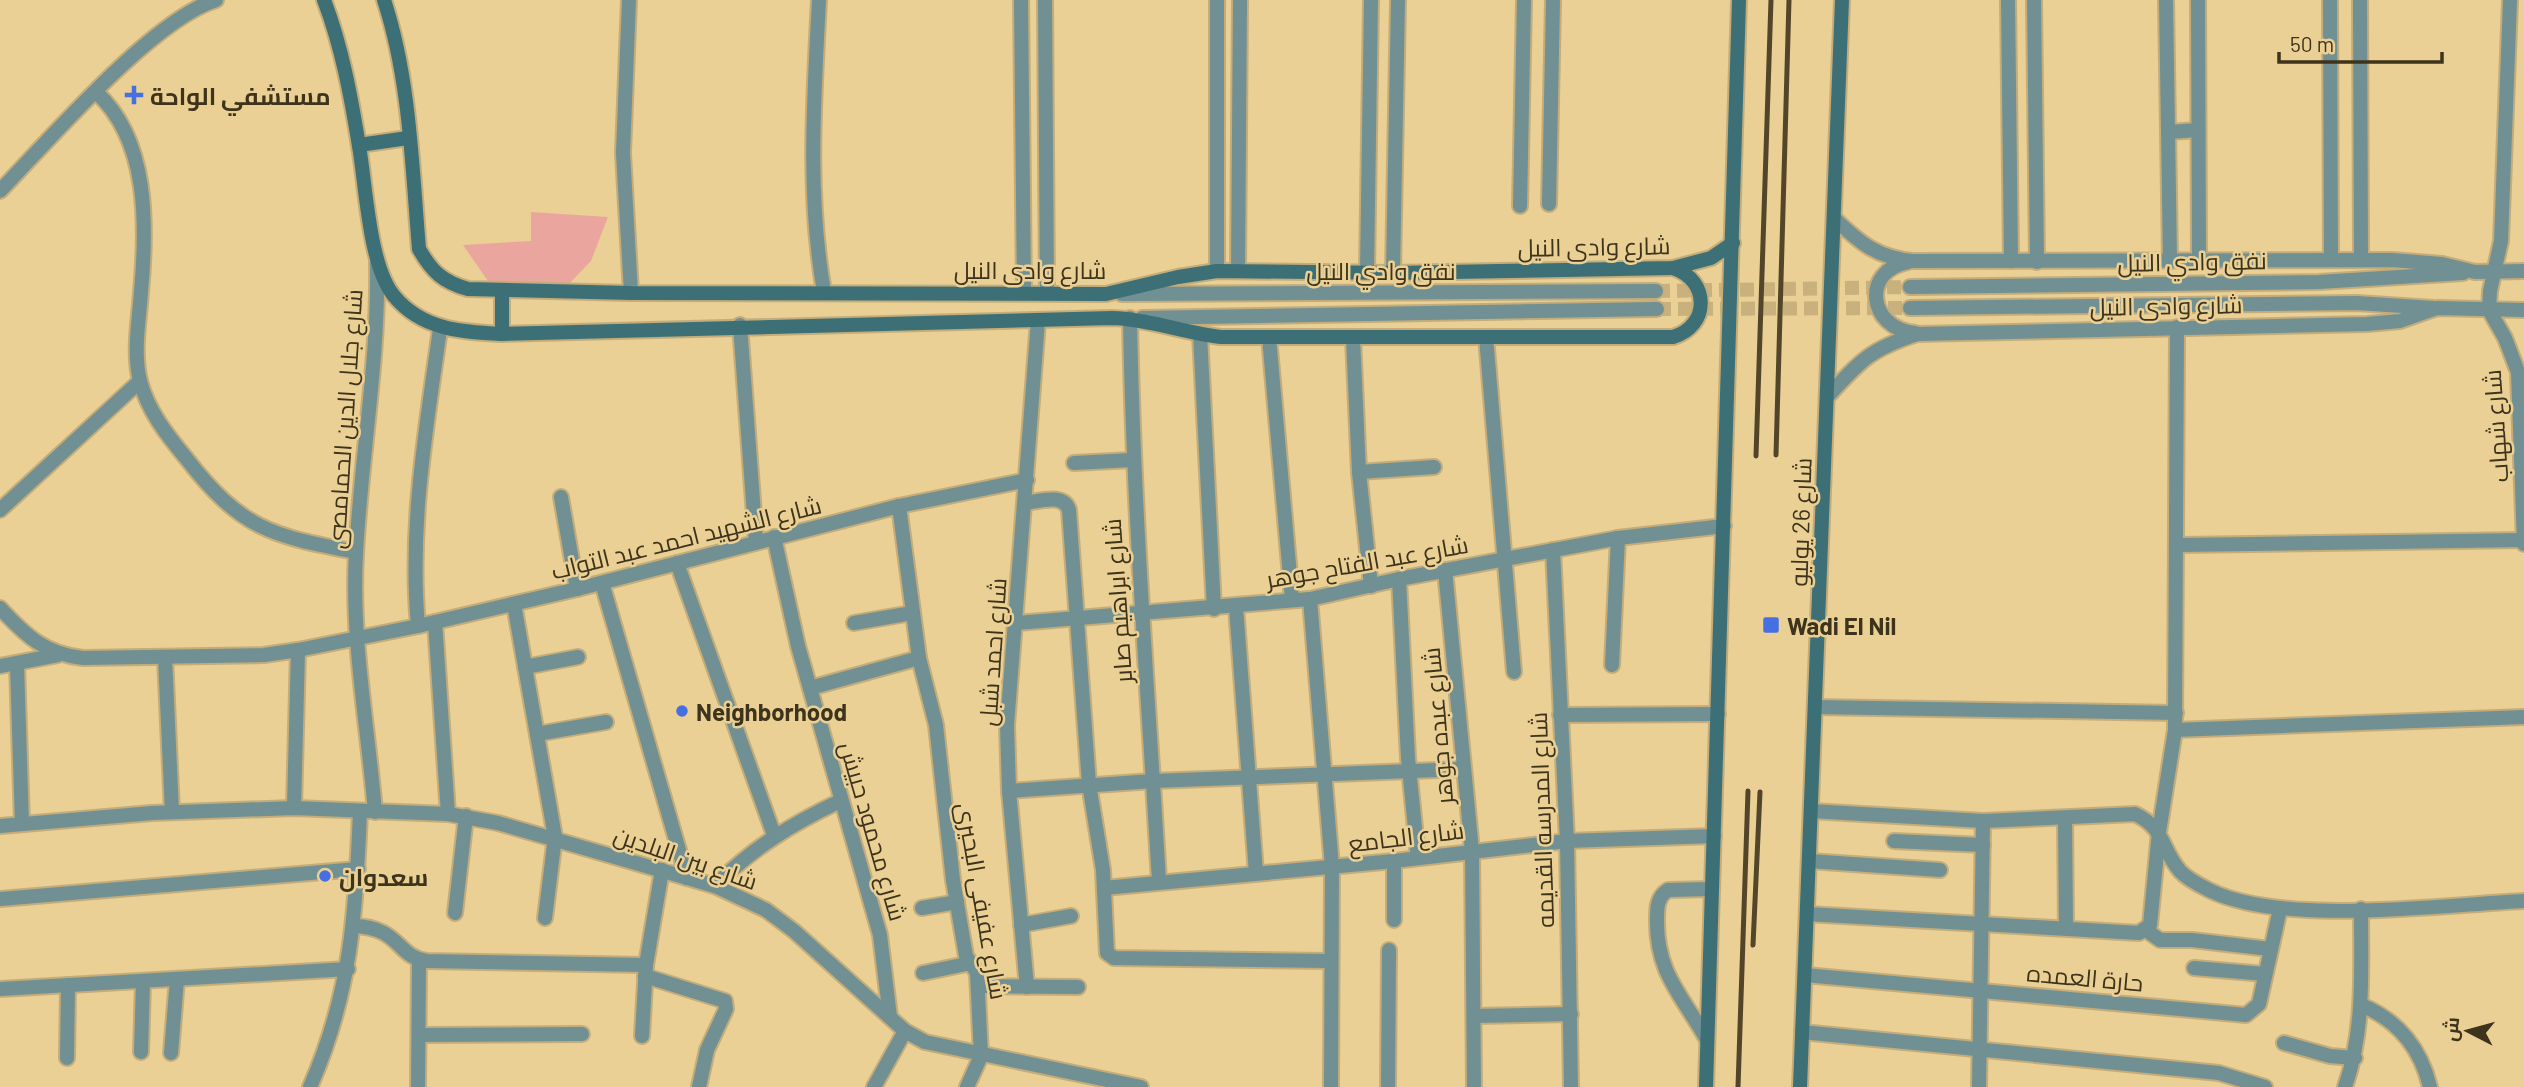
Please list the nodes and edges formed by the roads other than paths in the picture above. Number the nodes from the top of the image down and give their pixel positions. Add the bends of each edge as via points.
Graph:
1 (216, 0) edge
2 (324, 0) edge
3 (384, 0) edge
4 (629, 0) edge
5 (819, 0) edge
6 (1021, 0) edge
7 (1045, 0) edge
8 (1217, 0) edge
9 (1240, 0) edge
10 (1371, 0) edge
11 (1398, 0) edge
12 (1524, 0) edge
13 (1553, 0) edge
14 (1739, 0) edge
15 (1842, 0) edge
16 (2008, 0) edge
17 (2034, 0) edge
18 (2166, 0) edge
19 (2198, 0) edge
20 (2330, 0) edge
21 (2360, 0) edge
22 (2510, 0) edge
23 (96, 92) junction
24 (2198, 130) junction
25 (2169, 132) junction
26 (408, 138) junction
27 (359, 145) junction
28 (0, 191) edge
29 (1549, 204) dead end
30 (1520, 206) dead end
31 (1836, 220) junction
32 (1733, 243) junction
33 (2199, 260) junction
34 (2331, 260) junction
35 (2361, 260) junction
36 (377, 261) junction
37 (1913, 261) junction
38 (2011, 261) junction
39 (2170, 261) junction
40 (2037, 262) junction
41 (1673, 268) junction
42 (1217, 271) junction
43 (1238, 271) junction
44 (2494, 271) junction
45 (2524, 271) edge
46 (1367, 272) junction
47 (2475, 272) junction
48 (1393, 273) junction
49 (1909, 288) tunnel mouth
50 (502, 290) junction
51 (1656, 291) tunnel mouth
52 (824, 292) junction
53 (631, 293) junction
54 (1024, 293) junction
55 (1047, 293) junction
56 (1106, 294) junction
57 (1910, 308) tunnel mouth
58 (2437, 308) junction
59 (1657, 309) tunnel mouth
60 (2489, 310) junction
61 (2524, 310) edge
62 (1130, 318) junction
63 (1038, 321) junction
64 (740, 325) junction
65 (2177, 327) junction
66 (440, 329) junction
67 (502, 334) junction
68 (1200, 334) junction
69 (1917, 334) junction
70 (1269, 337) junction
71 (1486, 337) junction
72 (1353, 338) junction
73 (2521, 369) edge
74 (140, 381) junction
75 (1829, 395) junction
76 (1132, 460) junction
77 (1074, 463) dead end
78 (1434, 467) dead end
79 (1359, 472) junction
80 (1027, 480) junction
81 (561, 497) dead end
82 (1025, 503) junction
83 (898, 506) junction
84 (0, 510) edge
85 (1724, 526) junction
86 (774, 537) junction
87 (1618, 538) junction
88 (756, 542) junction
89 (2524, 542) edge
90 (2178, 545) junction
91 (1553, 550) junction
92 (356, 552) junction
93 (1504, 559) junction
94 (677, 563) junction
95 (1445, 570) junction
96 (1399, 579) junction
97 (602, 583) junction
98 (1371, 586) junction
99 (577, 589) junction
100 (1292, 599) junction
101 (1310, 599) junction
102 (514, 604) junction
103 (1236, 607) junction
104 (1214, 609) junction
105 (2, 612) edge
106 (912, 613) junction
107 (1140, 615) junction
108 (1076, 619) junction
109 (435, 622) junction
110 (854, 623) dead end
111 (1017, 623) junction
112 (418, 626) junction
113 (357, 638) junction
114 (298, 650) junction
115 (58, 655) junction
116 (578, 656) dead end
117 (165, 657) junction
118 (919, 659) junction
119 (17, 665) junction
120 (1612, 665) dead end
121 (0, 666) edge
122 (525, 667) junction
123 (1514, 672) dead end
124 (810, 688) junction
125 (1815, 707) junction
126 (2176, 713) junction
127 (1560, 715) junction
128 (1718, 715) junction
129 (2524, 717) edge
130 (606, 722) dead end
131 (2175, 730) junction
132 (537, 734) junction
133 (1463, 769) junction
134 (1409, 770) junction
135 (1326, 773) junction
136 (1248, 778) junction
137 (1153, 781) junction
138 (1089, 785) junction
139 (1009, 791) junction
140 (840, 801) junction
141 (294, 808) junction
142 (1811, 811) junction
143 (172, 812) junction
144 (368, 812) junction
145 (448, 814) junction
146 (466, 816) junction
147 (2065, 818) junction
148 (1983, 821) junction
149 (23, 824) junction
150 (0, 826) edge
151 (2159, 832) junction
152 (774, 835) junction
153 (1714, 835) junction
154 (555, 837) junction
155 (1567, 841) junction
156 (1894, 842) dead end
157 (1983, 845) junction
158 (1472, 851) junction
159 (1418, 858) junction
160 (1394, 861) junction
161 (1809, 861) junction
162 (1332, 867) junction
163 (358, 869) junction
164 (662, 870) junction
165 (1940, 870) dead end
166 (1256, 873) junction
167 (687, 878) junction
168 (1159, 881) junction
169 (715, 886) junction
170 (1104, 888) junction
171 (1712, 889) junction
172 (0, 899) edge
173 (2524, 901) edge
174 (957, 902) junction
175 (922, 908) dead end
176 (2280, 909) junction
177 (2361, 909) junction
178 (455, 913) dead end
179 (1807, 914) junction
180 (1071, 916) dead end
181 (545, 918) dead end
182 (1394, 920) dead end
183 (1980, 922) junction
184 (1021, 925) junction
185 (353, 926) junction
186 (2066, 928) junction
187 (2146, 930) junction
188 (2270, 949) junction
189 (1389, 950) dead end
190 (419, 960) junction
191 (1330, 961) junction
192 (971, 963) junction
193 (2194, 968) dead end
194 (348, 969) junction
195 (645, 970) junction
196 (923, 973) dead end
197 (2265, 974) junction
198 (1805, 975) junction
199 (177, 979) junction
200 (143, 982) junction
201 (68, 985) junction
202 (978, 986) junction
203 (1027, 987) junction
204 (1078, 987) dead end
205 (0, 989) edge
206 (1979, 990) junction
207 (2361, 1005) junction
208 (1571, 1014) junction
209 (1475, 1016) junction
210 (890, 1017) junction
211 (905, 1031) junction
212 (1802, 1032) junction
213 (582, 1034) dead end
214 (419, 1035) junction
215 (642, 1035) dead end
216 (1707, 1040) junction
217 (2284, 1043) dead end
218 (1978, 1051) junction
219 (141, 1052) dead end
220 (170, 1053) dead end
221 (981, 1056) junction
222 (67, 1058) dead end
223 (2355, 1058) junction
224 (1095, 1083) edge
225 (310, 1087) edge
226 (418, 1087) edge
227 (699, 1087) edge
228 (873, 1087) edge
229 (967, 1087) edge
230 (1141, 1087) edge
231 (1331, 1087) edge
232 (1388, 1087) edge
233 (1474, 1087) edge
234 (1571, 1087) edge
235 (1706, 1087) edge
236 (1800, 1087) edge
237 (1979, 1087) edge
238 (2265, 1087) edge
239 (2345, 1087) edge
240 (2430, 1087) edge

1 - 23 street via 194,7
2 - 27 main road, شارع جلال الدين الحمامصى
3 - 26 main road via 395,38
4 - 53 street via 623,153
5 - 52 street via 811,149 816,249
6 - 54 street
7 - 55 street
8 - 42 street
9 - 43 street
10 - 46 street
11 - 48 street
12 - 30 street
13 - 29 street
14 - 32 main road
15 - 31 main road, شارع 26 يوليو
16 - 38 street
17 - 40 street
18 - 25 street
19 - 24 street
20 - 34 street
21 - 35 street
22 - 44 street via 2503,222
23 - 28 street
23 - 74 street via 115,109 138,165 143,271 137,352
24 - 25 street
24 - 33 street
25 - 39 street
26 - 27 main road
26 - 50 main road, شارع وادى النيل via 419,249 430,269 446,283
27 - 36 main road, شارع جلال الدين الحمامصى
31 - 37 street, شارع وادى النيل via 1871,250
31 - 75 main road, شارع 26 يوليو
32 - 41 main road, شارع وادى النيل via 1711,258
32 - 85 main road
33 - 34 street, شارع وادى النيل
33 - 39 street, شارع وادى النيل
34 - 35 street, شارع وادى النيل
35 - 47 street, شارع وادى النيل via 2442,264
36 - 66 main road, شارع وادى النيل via 394,296
36 - 92 street, شارع جلال الدين الحمامصى via 376,337
37 - 38 street, شارع وادى النيل
37 - 69 street via 1896,264 1883,275 1876,291 1877,308 1885,323 1900,332
38 - 40 street, شارع وادى النيل
39 - 40 street, شارع وادى النيل
41 - 48 main road, شارع وادى النيل
41 - 71 main road, شارع وادى النيل via 1696,284 1702,303 1690,329 1673,337
42 - 43 main road, شارع وادى النيل
42 - 56 main road, شارع وادى النيل
43 - 46 main road, شارع وادى النيل
44 - 45 street, شارع وادى النيل
44 - 47 street, شارع وادى النيل
44 - 60 street
46 - 48 main road, شارع وادى النيل
47 - 49 street, نفق وادي النيل via 2319,282
50 - 53 main road, شارع وادى النيل
50 - 67 main road
51 - 56 street, نفق وادي النيل
52 - 53 main road, شارع وادى النيل
52 - 54 main road, شارع وادى النيل
54 - 55 main road, شارع وادى النيل
55 - 56 main road, شارع وادى النيل
57 - 58 street, نفق وادي النيل via 2357,303
58 - 60 street, شارع وادى النيل
58 - 65 street, شارع وادى النيل via 2400,321
59 - 62 street, نفق وادي النيل
60 - 61 street, شارع وادى النيل
60 - 73 street, شارع شهاب
62 - 63 main road, شارع وادى النيل
62 - 68 main road, شارع وادى النيل
62 - 76 street, شارع ابراهيم صابر
63 - 64 main road, شارع وادى النيل
63 - 80 street, شارع احمد شبل
64 - 67 main road, شارع وادى النيل
64 - 88 street
65 - 69 street, شارع وادى النيل
65 - 90 street
66 - 67 main road, شارع وادى النيل
66 - 112 street via 416,503
68 - 70 main road, شارع وادى النيل
68 - 104 street
69 - 75 street, شارع وادى النيل via 1883,345 1861,359
70 - 72 main road, شارع وادى النيل
70 - 100 street
71 - 72 main road, شارع وادى النيل
71 - 93 street
72 - 79 street
73 - 89 street, شارع شهاب
74 - 84 street
74 - 92 street via 163,428 206,484 233,510 290,540
75 - 125 main road, شارع 26 يوليو
76 - 77 street
76 - 107 street, شارع ابراهيم صابر
78 - 79 street
79 - 98 street
80 - 82 street, شارع احمد شبل
80 - 83 street, شارع الشهيد احمد عبد التواب
81 - 99 street
82 - 108 street via 1060,499 1067,503
82 - 111 street, شارع احمد شبل
83 - 86 street, شارع الشهيد احمد عبد التواب
83 - 106 street, شارع عفيفى البحيرى
85 - 87 street, شارع عبد الفتاح جوهر
85 - 128 main road
86 - 88 street, شارع الشهيد احمد عبد التواب
86 - 124 street, شارع محمود حبيش
87 - 91 street, شارع عبد الفتاح جوهر
87 - 120 street
88 - 94 street, شارع الشهيد احمد عبد التواب
89 - 90 street
90 - 126 street
91 - 93 street, شارع عبد الفتاح جوهر
91 - 127 street, شارع المدرسه القديمه
92 - 113 street, شارع جلال الدين الحمامصى
93 - 95 street, شارع عبد الفتاح جوهر
93 - 123 street
94 - 97 street, شارع الشهيد احمد عبد التواب
94 - 152 street
95 - 96 street, شارع عبد الفتاح جوهر
95 - 133 street, شارع عبده جوهر
96 - 98 street, شارع عبد الفتاح جوهر
96 - 134 street
97 - 99 street, شارع الشهيد احمد عبد التواب
97 - 167 street
98 - 101 street, شارع عبد الفتاح جوهر
99 - 102 street, شارع الشهيد احمد عبد التواب
100 - 101 street, شارع عبد الفتاح جوهر
100 - 103 street, شارع عبد الفتاح جوهر
101 - 135 street
102 - 109 street, شارع الشهيد احمد عبد التواب
102 - 122 street
103 - 104 street, شارع عبد الفتاح جوهر
103 - 136 street
104 - 107 street, شارع عبد الفتاح جوهر
105 - 115 street
106 - 110 street
106 - 118 street, شارع عفيفى البحيرى
107 - 108 street, شارع عبد الفتاح جوهر
107 - 137 street, شارع ابراهيم صابر
108 - 111 street, شارع عبد الفتاح جوهر
108 - 138 street
109 - 112 street, شارع الشهيد احمد عبد التواب
109 - 145 street
111 - 139 street, شارع احمد شبل via 1007,725
112 - 113 street, شارع الشهيد احمد عبد التواب
113 - 114 street, شارع الشهيد احمد عبد التواب
113 - 144 street, شارع جلال الدين الحمامصى
114 - 117 street, شارع الشهيد احمد عبد التواب
114 - 141 street
115 - 117 street, شارع الشهيد احمد عبد التواب
115 - 119 street
116 - 122 street
117 - 143 street
118 - 124 street
118 - 174 street, شارع عفيفى البحيرى via 936,725
119 - 121 street
119 - 149 street
122 - 132 street
124 - 140 street, شارع محمود حبيش
125 - 126 street
125 - 142 main road, شارع 26 يوليو
126 - 131 street
127 - 128 street
127 - 155 street, شارع المدرسه القديمه
128 - 153 main road
129 - 131 street
130 - 132 street
131 - 151 street
132 - 154 street
133 - 134 street
133 - 158 street, شارع عبده جوهر
134 - 135 street
134 - 159 street
135 - 136 street
135 - 162 street
136 - 137 street
136 - 166 street
137 - 138 street
137 - 168 street, شارع ابراهيم صابر
138 - 139 street
138 - 170 street
139 - 184 street, شارع احمد شبل
140 - 152 street
140 - 210 street, شارع محمود حبيش via 880,935
141 - 143 street, شارع بين البلدين
141 - 144 street, شارع بين البلدين
142 - 148 street
142 - 161 main road, شارع 26 يوليو
143 - 149 street, شارع بين البلدين
144 - 145 street, شارع بين البلدين
144 - 163 street, شارع جلال الدين الحمامصى
145 - 146 street, شارع بين البلدين
146 - 154 street, شارع بين البلدين
146 - 178 street
147 - 148 street
147 - 151 street via 2135,814
147 - 186 street
148 - 157 street
149 - 150 street, شارع بين البلدين
151 - 176 street via 2168,853 2189,878 2213,892
151 - 187 street
152 - 169 street
153 - 155 street, شارع الجامع
153 - 171 main road
154 - 164 street, شارع بين البلدين
154 - 181 street
155 - 158 street, شارع الجامع
155 - 208 street, شارع المدرسه القديمه
156 - 157 street
157 - 183 street
158 - 159 street, شارع الجامع
158 - 209 street, شارع عبده جوهر
159 - 160 street, شارع الجامع
160 - 162 street, شارع الجامع
160 - 182 street
161 - 165 street
161 - 179 main road, شارع 26 يوليو
162 - 166 street, شارع الجامع
162 - 191 street
163 - 172 street
163 - 185 street, شارع جلال الدين الحمامصى
164 - 167 street, شارع بين البلدين
164 - 195 street
166 - 168 street, شارع الجامع
167 - 169 street, شارع بين البلدين
168 - 170 street, شارع الجامع
169 - 210 street, شارع بين البلدين via 766,910
170 - 191 street via 1105,943 1114,958
171 - 216 main road
171 - 216 street via 1668,890 1657,905 1659,953 1668,979
173 - 177 street
174 - 175 street
174 - 192 street, شارع عفيفى البحيرى
176 - 177 street
176 - 188 street, حارة العمده
177 - 207 street
179 - 183 street
179 - 198 main road, شارع 26 يوليو
180 - 184 street
183 - 186 street
183 - 206 street
184 - 203 street, شارع احمد شبل
185 - 190 street via 386,932
185 - 194 street, شارع جلال الدين الحمامصى
186 - 187 street
187 - 188 street via 2160,940
188 - 197 street, حارة العمده
189 - 232 street
190 - 195 street
190 - 214 street
191 - 231 street
192 - 196 street
192 - 202 street, شارع عفيفى البحيرى
193 - 197 street
194 - 199 street
194 - 225 street, شارع جلال الدين الحمامصى via 331,1034
195 - 215 street
195 - 227 street via 725,1001
197 - 206 street, حارة العمده via 2259,1004 2246,1015
198 - 206 street, حارة العمده
198 - 212 main road, شارع 26 يوليو
199 - 200 street
199 - 220 street
200 - 201 street
200 - 219 street
201 - 205 street
201 - 222 street
202 - 203 street
202 - 221 street, شارع عفيفى البحيرى
203 - 204 street
206 - 218 street
207 - 223 street
207 - 240 street via 2386,1017 2406,1035 2421,1059
208 - 209 street
208 - 234 street, شارع المدرسه القديمه
209 - 233 street, شارع عبده جوهر
210 - 211 street, شارع بين البلدين
211 - 221 street, شارع بين البلدين via 925,1042
211 - 228 street
212 - 218 street
212 - 236 main road, شارع 26 يوليو
213 - 214 street
214 - 226 street
216 - 235 main road
217 - 223 street via 2319,1054
218 - 237 street
218 - 238 street via 2218,1073
221 - 224 street, شارع بين البلدين
221 - 229 street
223 - 239 street
224 - 230 street, شارع بين البلدين

